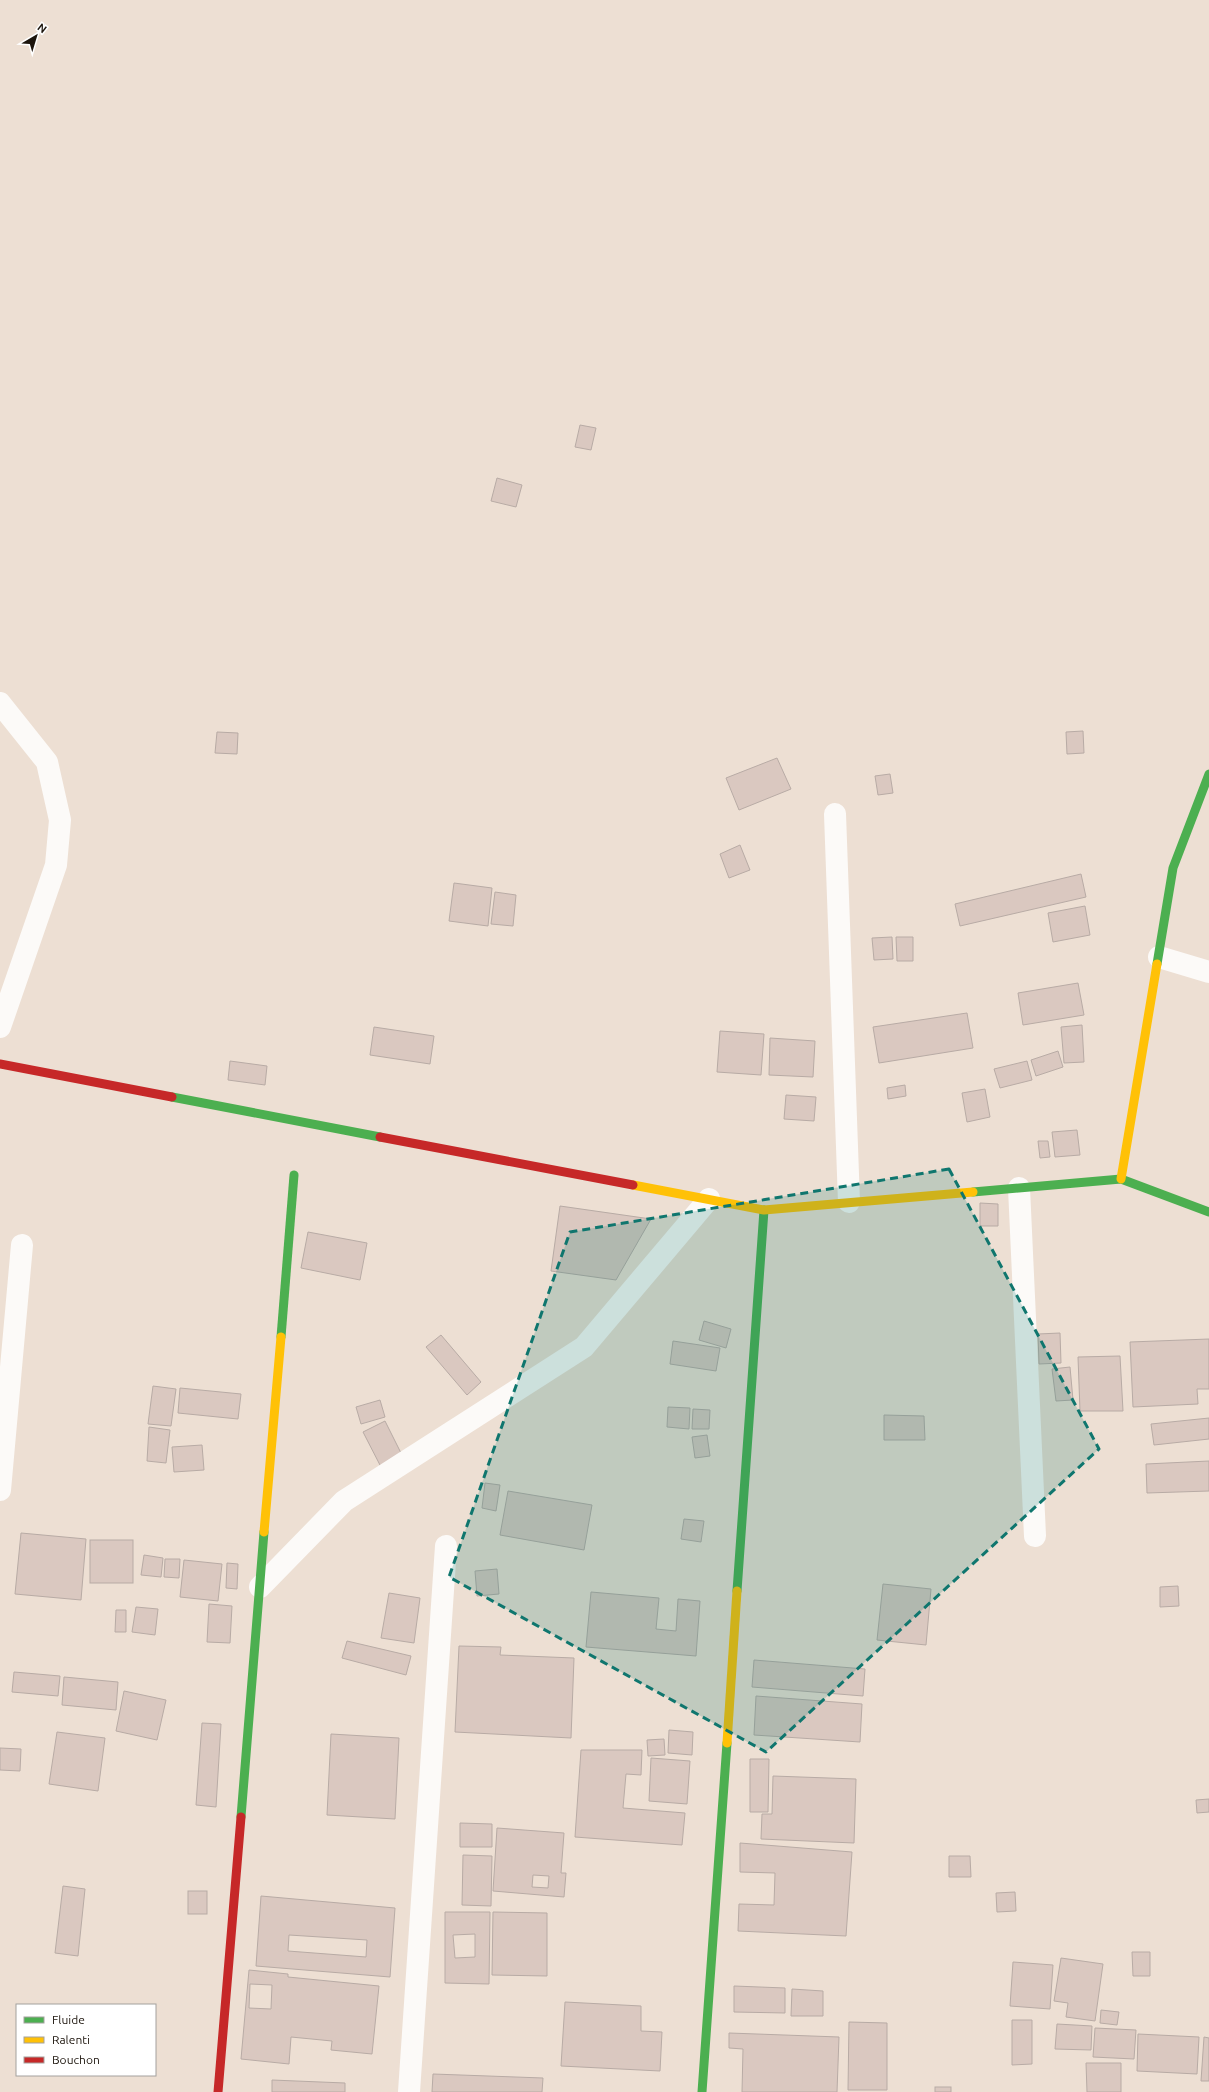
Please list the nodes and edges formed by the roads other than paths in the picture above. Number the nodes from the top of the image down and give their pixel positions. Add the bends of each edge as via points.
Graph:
1 (0, 703) edge
2 (1209, 774) edge
3 (835, 814) dead end
4 (1158, 957) junction
5 (1209, 972) edge
6 (0, 1027) edge
7 (0, 1064) edge
8 (294, 1175) dead end
9 (1121, 1179) junction
10 (1019, 1188) junction
11 (709, 1199) junction
12 (849, 1202) junction
13 (764, 1210) junction
14 (1209, 1212) edge
15 (22, 1245) dead end
16 (0, 1490) edge
17 (1035, 1536) dead end
18 (446, 1546) dead end
19 (260, 1587) junction
20 (218, 2092) edge
21 (409, 2092) edge
22 (702, 2092) edge

1 - 6 street via 47,762 60,820 56,865
2 - 4 street via 1173,868
3 - 12 street
4 - 5 street
4 - 9 street
7 - 11 street
8 - 19 street
9 - 10 street
9 - 14 street
10 - 12 street
10 - 17 street
11 - 13 street
11 - 19 street via 584,1347 344,1501
12 - 13 street
13 - 22 street
15 - 16 street
18 - 21 street
19 - 20 street

